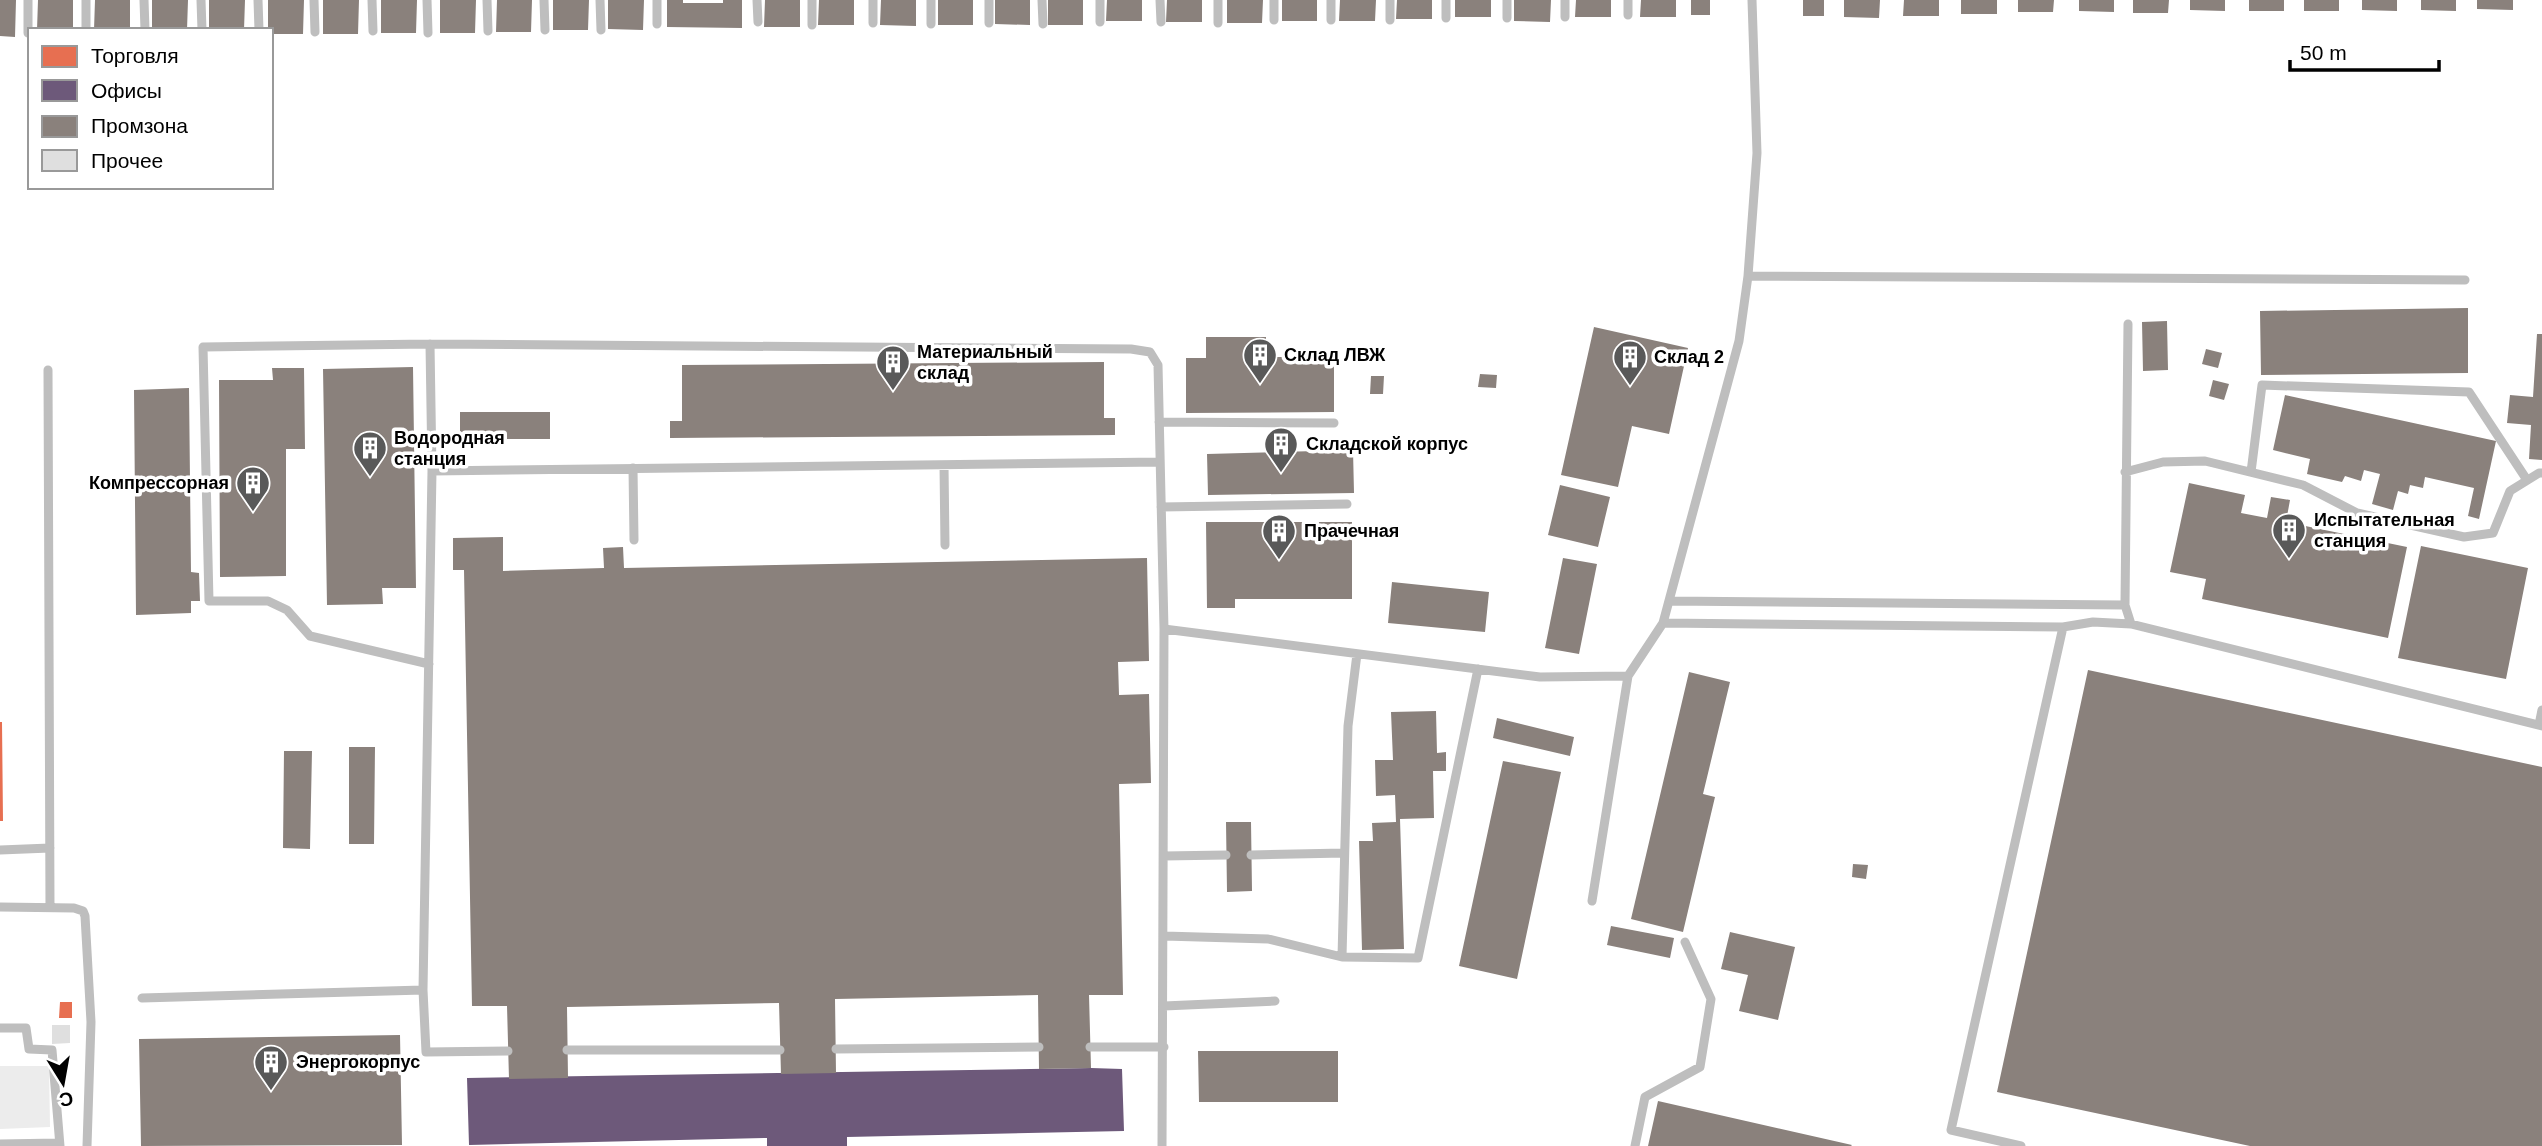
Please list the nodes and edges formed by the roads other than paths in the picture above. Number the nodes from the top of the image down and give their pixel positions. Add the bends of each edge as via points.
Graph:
1 (28, 0) edge
2 (86, 0) edge
3 (144, 0) edge
4 (201, 0) edge
5 (258, 0) edge
6 (314, 0) edge
7 (372, 0) edge
8 (427, 0) edge
9 (487, 0) edge
10 (544, 0) edge
11 (600, 0) edge
12 (657, 0) edge
13 (757, 0) edge
14 (812, 0) edge
15 (873, 0) edge
16 (931, 0) edge
17 (989, 0) edge
18 (1042, 0) edge
19 (1100, 0) edge
20 (1160, 0) edge
21 (1218, 0) edge
22 (1274, 0) edge
23 (1331, 0) edge
24 (1390, 0) edge
25 (1446, 0) edge
26 (1507, 0) edge
27 (1565, 0) edge
28 (1628, 0) edge
29 (1752, 0) edge
30 (1628, 15) dead end
31 (1565, 17) dead end
32 (1446, 18) dead end
33 (1507, 18) dead end
34 (1274, 20) dead end
35 (1331, 20) dead end
36 (1390, 20) dead end
37 (758, 22) dead end
38 (1100, 22) dead end
39 (1161, 22) dead end
40 (873, 23) dead end
41 (989, 23) dead end
42 (1218, 23) dead end
43 (657, 24) dead end
44 (931, 24) dead end
45 (1043, 24) dead end
46 (812, 25) dead end
47 (86, 28) edge
48 (145, 28) edge
49 (202, 28) edge
50 (259, 28) edge
51 (545, 30) dead end
52 (601, 30) dead end
53 (373, 31) dead end
54 (488, 31) dead end
55 (315, 32) dead end
56 (28, 33) edge
57 (428, 33) dead end
58 (1748, 276) junction
59 (2465, 280) dead end
60 (2128, 324) dead end
61 (430, 344) junction
62 (48, 370) dead end
63 (1159, 422) junction
64 (1334, 423) dead end
65 (1160, 462) junction
66 (944, 465) junction
67 (633, 468) junction
68 (432, 471) junction
69 (2125, 472) junction
70 (2251, 472) junction
71 (2542, 473) edge
72 (2527, 480) junction
73 (1347, 504) dead end
74 (1161, 507) junction
75 (634, 540) dead end
76 (945, 545) dead end
77 (1670, 601) junction
78 (2125, 606) junction
79 (1663, 623) junction
80 (2131, 624) junction
81 (2063, 627) junction
82 (1164, 629) junction
83 (1357, 653) junction
84 (429, 664) junction
85 (1478, 669) junction
86 (1628, 676) junction
87 (2542, 710) edge
88 (2540, 725) edge
89 (50, 848) junction
90 (0, 850) edge
91 (1344, 853) junction
92 (1226, 855) dead end
93 (1251, 855) dead end
94 (1164, 856) junction
95 (1592, 901) dead end
96 (0, 907) edge
97 (50, 907) junction
98 (1164, 936) junction
99 (1685, 942) dead end
100 (1342, 957) junction
101 (423, 990) junction
102 (142, 998) dead end
103 (1275, 1001) dead end
104 (1164, 1006) junction
105 (0, 1028) edge
106 (1090, 1046) dead end
107 (1039, 1047) dead end
108 (1164, 1047) junction
109 (836, 1049) dead end
110 (568, 1050) dead end
111 (780, 1050) dead end
112 (508, 1051) dead end
113 (1976, 1141) edge
114 (0, 1144) edge
115 (59, 1145) edge
116 (87, 1146) edge
117 (1162, 1146) edge
118 (1635, 1146) edge
119 (2021, 1146) edge

1 - 56 lane
2 - 47 lane
3 - 48 lane
4 - 49 lane
5 - 50 lane
6 - 55 lane
7 - 53 lane
8 - 57 lane
9 - 54 lane
10 - 51 lane
11 - 52 lane
12 - 43 lane
13 - 37 lane
14 - 46 lane
15 - 40 lane
16 - 44 lane
17 - 41 lane
18 - 45 lane
19 - 38 lane
20 - 39 lane
21 - 42 lane
22 - 34 lane
23 - 35 lane
24 - 36 lane
25 - 32 lane
26 - 33 lane
27 - 31 lane
28 - 30 lane
29 - 58 lane via 1757,153
58 - 59 lane
58 - 77 lane via 1739,341
60 - 69 lane
61 - 63 lane via 1131,349 1150,352 1158,365
61 - 68 lane
61 - 84 lane via 203,347 209,601 268,601 287,610 310,636
62 - 89 lane
63 - 64 lane
63 - 65 lane
65 - 66 lane
65 - 74 lane
66 - 67 lane
66 - 76 lane
67 - 68 lane
67 - 75 lane
68 - 84 lane
69 - 70 lane via 2163,461 2205,461
69 - 78 lane
70 - 72 lane via 2303,485 2357,513 2464,537 2493,533 2510,491
70 - 72 lane via 2262,386 2289,386 2469,392
71 - 72 lane
73 - 74 lane
74 - 82 lane
77 - 78 lane
77 - 79 lane
78 - 80 lane
79 - 81 lane
79 - 86 lane
80 - 81 lane via 2094,622
80 - 88 lane
81 - 113 lane via 1951,1130
82 - 83 lane
82 - 94 lane
83 - 85 lane
83 - 91 lane via 1348,726
84 - 101 lane
85 - 86 lane via 1541,677
85 - 100 lane via 1418,958
86 - 95 lane
87 - 88 lane
89 - 90 lane
89 - 97 lane
91 - 93 lane
91 - 100 lane
92 - 94 lane
94 - 98 lane
96 - 97 lane
97 - 116 lane via 74,908 85,916 91,1022
98 - 100 lane via 1268,939
98 - 104 lane
99 - 118 lane via 1711,999 1700,1067 1645,1097
101 - 102 lane
101 - 112 lane via 426,1052
103 - 104 lane
104 - 108 lane
105 - 115 lane via 26,1028 29,1049 52,1050
106 - 108 lane
107 - 109 lane
108 - 117 lane
110 - 111 lane
113 - 119 lane
114 - 115 lane

